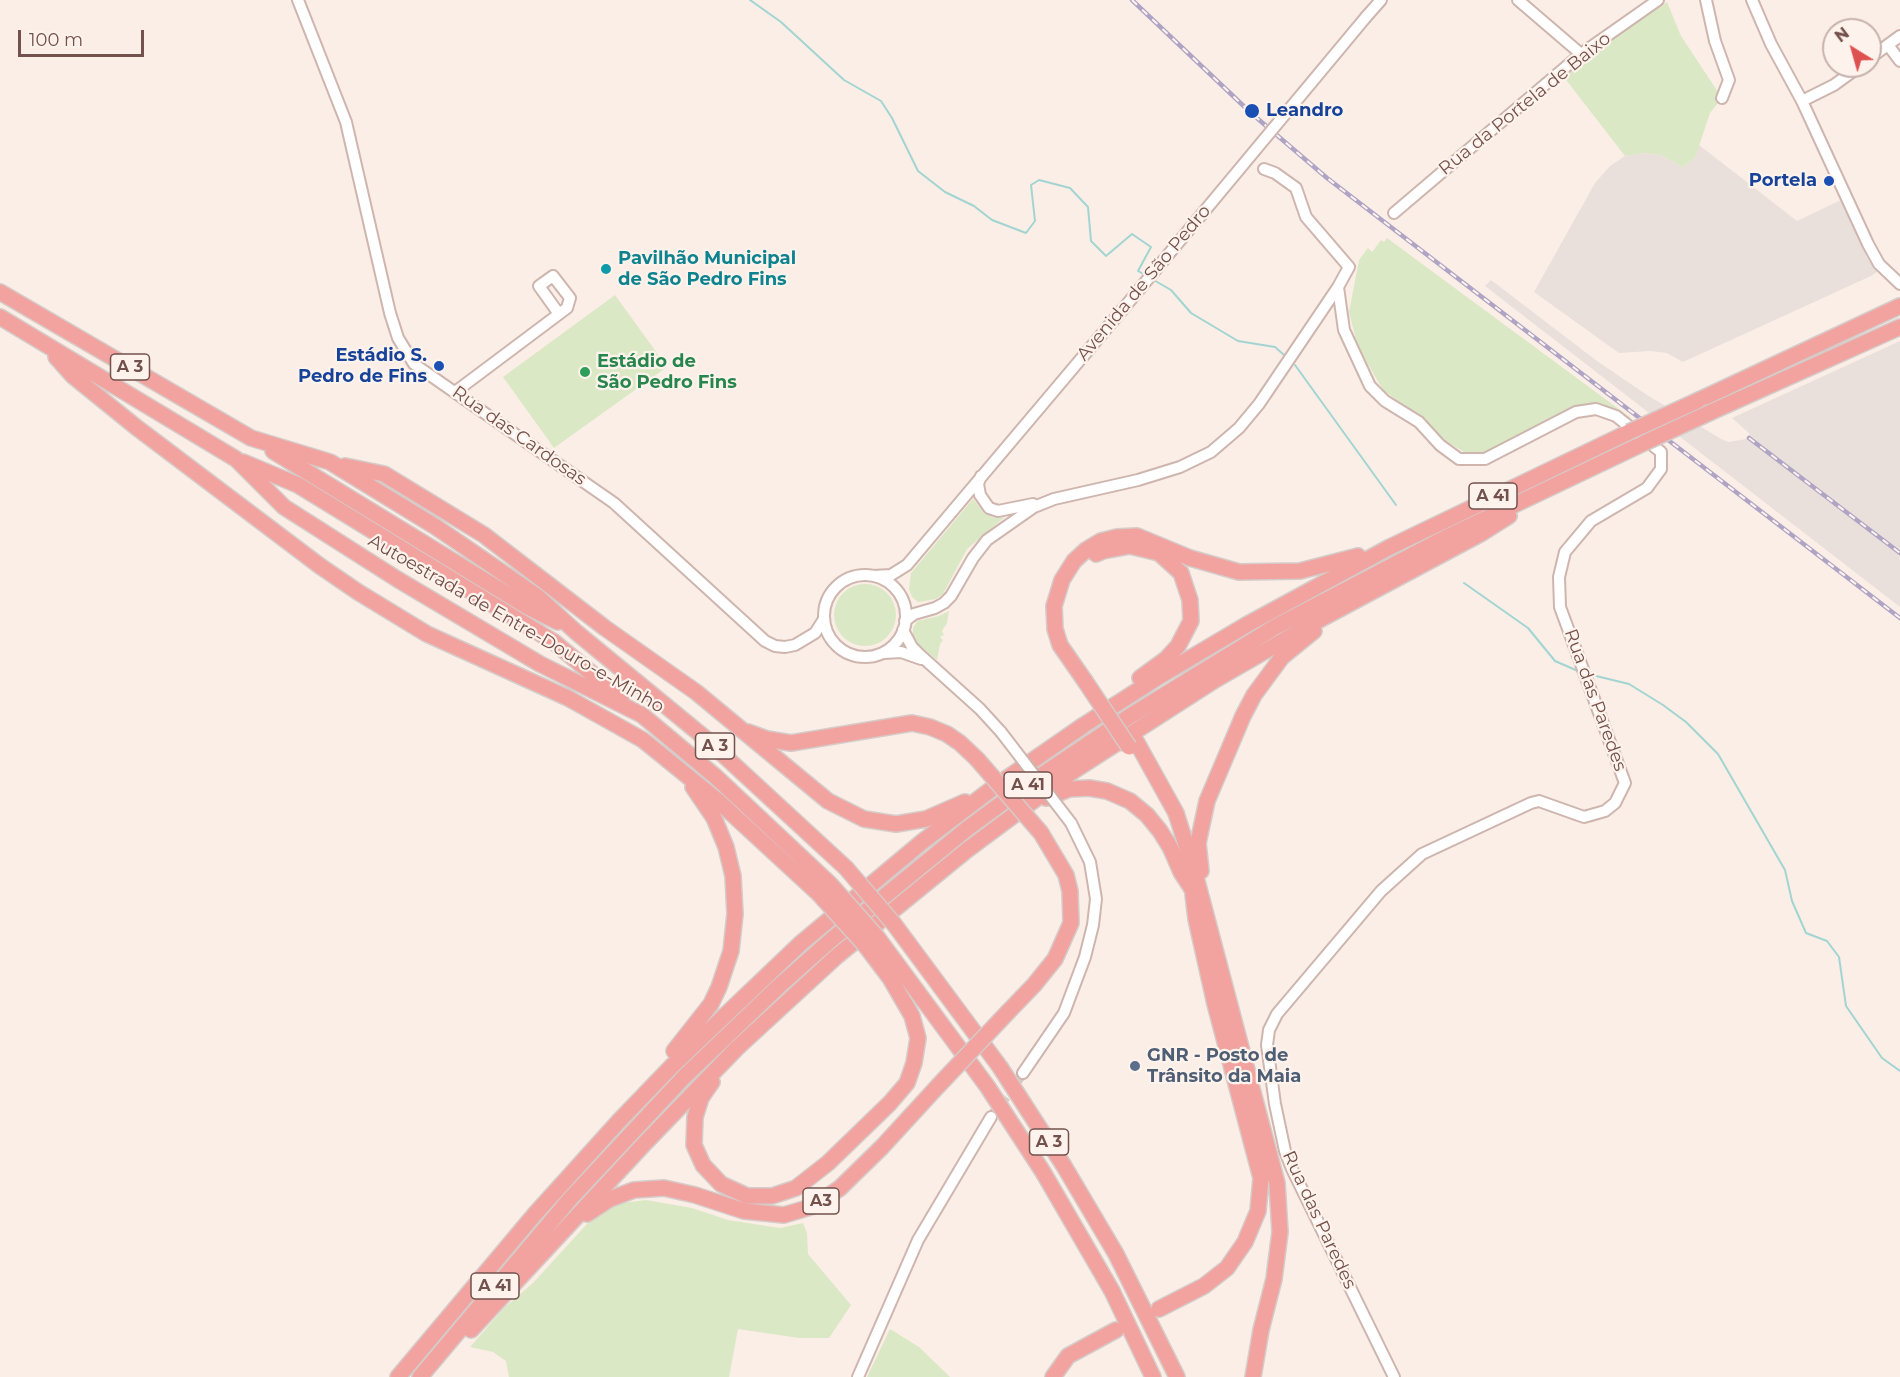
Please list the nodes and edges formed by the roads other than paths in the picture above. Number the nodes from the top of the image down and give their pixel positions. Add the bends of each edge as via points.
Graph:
1 (298, 0) edge
2 (1381, 0) edge
3 (1518, 0) edge
4 (1658, 0) edge
5 (1706, 0) edge
6 (1752, 0) edge
7 (1900, 36) edge
8 (1888, 45) junction
9 (1882, 49) edge
10 (1581, 54) junction
11 (1900, 61) edge
12 (1844, 78) edge
13 (1722, 98) dead end
14 (1802, 101) junction
15 (1264, 169) dead end
16 (1394, 213) dead end
17 (1900, 284) edge
18 (1338, 287) junction
19 (0, 292) edge
20 (1898, 307) edge
21 (559, 314) dead end
22 (0, 317) edge
23 (1900, 327) edge
24 (45, 345) junction
25 (455, 392) junction
26 (251, 438) junction
27 (236, 459) junction
28 (330, 462) junction
29 (981, 476) junction
30 (1565, 480) junction
31 (1054, 499) junction
32 (1390, 547) junction
33 (907, 565) junction
34 (873, 576) junction
35 (901, 598) junction
36 (1353, 602) junction
37 (926, 610) junction
38 (824, 619) junction
39 (904, 626) junction
40 (576, 632) junction
41 (808, 639) junction
42 (837, 646) junction
43 (877, 655) junction
44 (929, 664) junction
45 (1088, 678) junction
46 (1125, 699) junction
47 (642, 715) junction
48 (738, 728) junction
49 (1132, 744) junction
50 (669, 760) junction
51 (993, 788) junction
52 (1007, 820) junction
53 (824, 889) junction
54 (1192, 889) junction
55 (1205, 909) junction
56 (871, 941) junction
57 (737, 1048) junction
58 (1023, 1073) tunnel mouth
59 (642, 1097) junction
60 (991, 1117) tunnel mouth
61 (558, 1236) junction
62 (1159, 1309) dead end
63 (1116, 1330) dead end
64 (421, 1376) edge
65 (398, 1377) edge
66 (858, 1377) edge
67 (1053, 1377) edge
68 (1153, 1377) edge
69 (1177, 1377) edge
70 (1252, 1377) edge
71 (1395, 1377) edge

1 - 25 street, Rua das Cardosas via 346,122 398,338 414,364
2 - 29 street, Avenida de São Pedro, bridge
3 - 10 street
4 - 10 street, Rua da Portela de Baixo
5 - 13 street via 1729,80
6 - 14 street
7 - 8 street
8 - 9 street
8 - 11 street
10 - 16 street, Rua da Portela de Baixo
12 - 14 street
14 - 17 street via 1868,244 1879,264
15 - 18 street via 1296,188 1306,217 1349,267
18 - 31 street via 1259,404 1211,452 1138,480
18 - 71 street, Rua das Paredes via 1344,330 1370,386 1460,459 1485,459 1576,412 1596,409 1616,416 1661,452 1661,469 1647,488 1591,521 1565,552 1559,577 1560,607 1626,783 1615,802 1605,811 1584,817 1539,801 1531,802 1422,854 1381,891 1277,1014 1269,1030 1275,1104 1285,1151
19 - 26 highway, Autoestrada de Entre-Douro-e-Minho / A 3
20 - 32 highway, A 41, bridge
21 - 25 street
22 - 24 highway, Autoestrada de Entre-Douro-e-Minho / A 3
23 - 30 highway, A 41, bridge
24 - 27 highway, Autoestrada de Entre-Douro-e-Minho / A 3
24 - 50 highway via 73,376 136,427 358,592 427,634 568,698 643,740
25 - 41 street, Rua das Cardosas via 614,503 765,641 785,647
26 - 28 highway, Autoestrada de Entre-Douro-e-Minho / A 3
26 - 40 highway, A 3 via 528,607
27 - 47 highway, A 3 via 298,485 554,642
27 - 47 highway, Autoestrada de Entre-Douro-e-Minho / A 3 via 284,507 397,579 540,664
28 - 40 highway, Autoestrada de Entre-Douro-e-Minho / A 3 via 436,526 538,597
28 - 48 highway via 384,474 484,535 696,692
29 - 31 street via 980,495 989,508 998,511
29 - 33 street, Avenida de São Pedro
30 - 36 highway via 1482,533
30 - 64 highway, A 41 via 1366,578 1232,652 1024,787 930,857 787,978 678,1083 570,1199
31 - 37 street via 1034,507 987,540 951,596
32 - 45 highway via 1300,571 1239,572 1190,558 1137,536 1101,542 1074,561 1062,580 1054,606 1054,629 1060,645
32 - 46 highway, A 41 via 1248,624
33 - 34 street, Avenida de São Pedro via 891,575
33 - 35 street, Avenida de São Pedro via 900,581
34 - 35 street via 891,585
34 - 38 street via 861,575 838,585 825,607
35 - 37 street via 913,609
35 - 39 street
36 - 52 highway via 1169,709
36 - 55 highway via 1282,657 1243,716 1201,824 1198,843
37 - 39 street via 914,614
38 - 41 street
38 - 42 street
39 - 43 street via 893,645
39 - 44 street via 912,647
40 - 69 highway, Autoestrada de Entre-Douro-e-Minho / A 3, bridge via 697,730 846,868 894,924 1000,1067 1065,1166 1127,1275
41 - 42 street, Rua das Cardosas via 824,639
42 - 43 street via 852,655
43 - 44 street via 901,652
44 - 58 street, bridge via 1001,732 1071,823 1090,862 1096,899 1085,957 1064,1013
45 - 46 highway via 1064,624 1062,609 1068,587 1090,557 1103,551 1130,546 1159,553 1181,573 1190,600 1191,621 1178,646 1136,680
45 - 49 highway, bridge
46 - 51 highway, A 41
47 - 53 highway, Autoestrada de Entre-Douro-e-Minho / A 3 via 716,777
48 - 51 highway via 828,801 864,819 896,824 926,819
48 - 61 highway, A3, bridge via 791,743 912,723 947,734 977,759 1041,833 1066,874 1071,923 1055,959 1034,986 882,1148 840,1188 814,1206 784,1215 744,1211 663,1188 634,1190 610,1199
49 - 54 highway via 1168,817
49 - 55 highway via 1176,813
50 - 53 highway
50 - 59 highway via 706,805 721,832 733,876 735,914 731,951 711,1004 656,1069
51 - 59 highway, A 41 via 828,920 734,1005
52 - 54 highway via 1038,801 1070,789 1089,788 1115,794 1137,806 1156,826
52 - 57 highway via 843,951
53 - 56 highway, bridge
54 - 62 highway via 1215,1004 1261,1178 1258,1211 1245,1242 1227,1268 1204,1286
55 - 70 highway via 1277,1183 1280,1232 1274,1279
56 - 57 highway via 912,1016 918,1038 914,1063 906,1083 890,1103 828,1163 796,1188 772,1196 747,1196 721,1184 703,1165 694,1145 695,1117 701,1098
56 - 68 highway, A 3 via 987,1086 1044,1172 1112,1291
57 - 61 highway
59 - 65 highway, A 41 via 535,1214
60 - 66 street via 918,1240
61 - 64 highway via 459,1344
63 - 67 highway via 1068,1356

